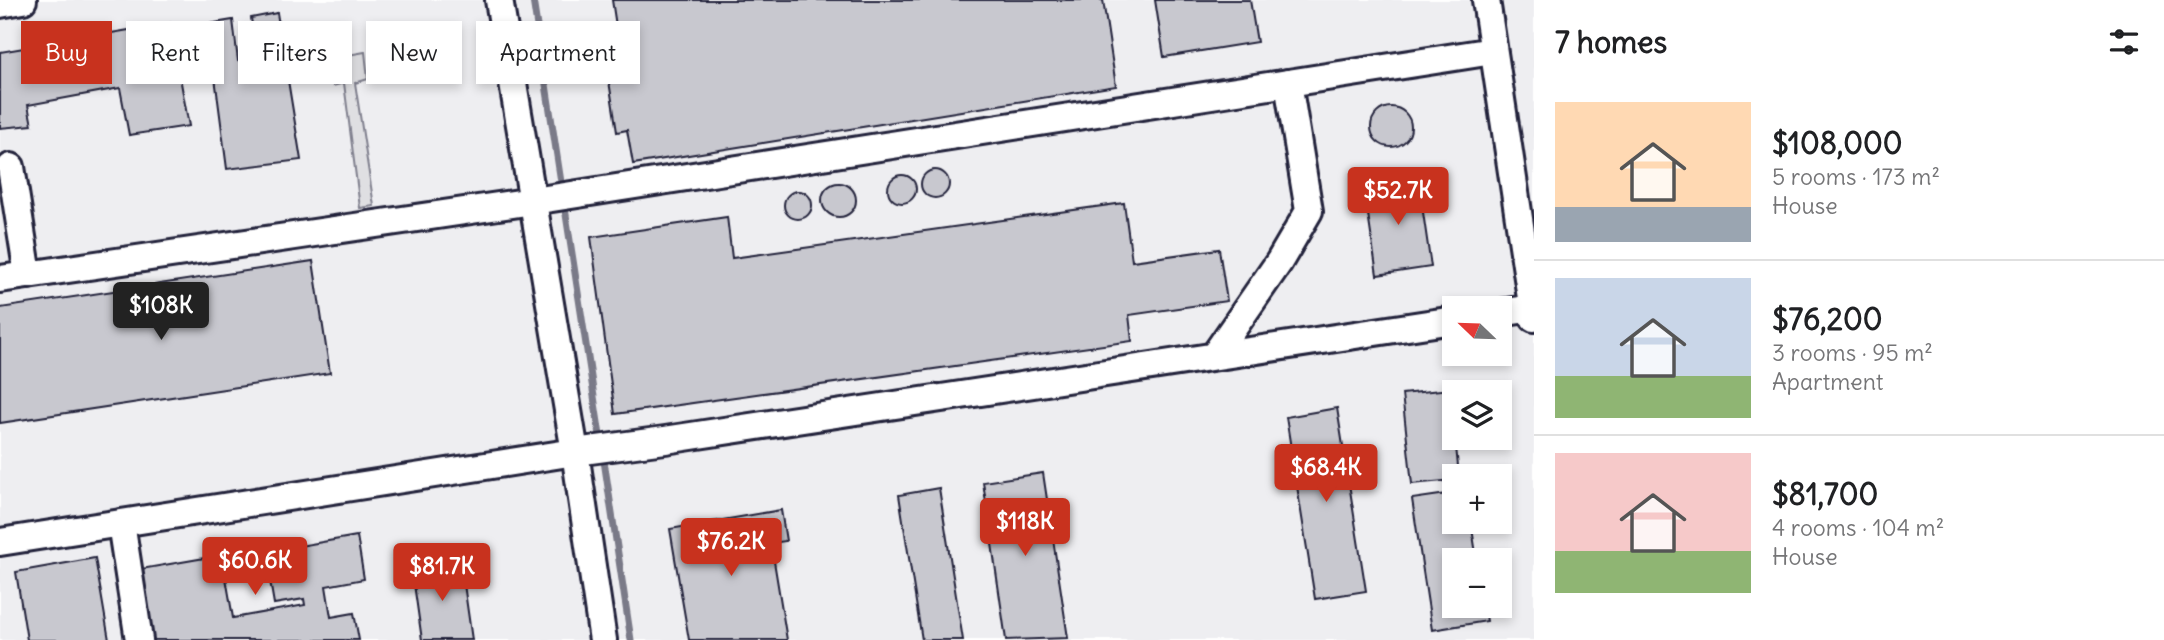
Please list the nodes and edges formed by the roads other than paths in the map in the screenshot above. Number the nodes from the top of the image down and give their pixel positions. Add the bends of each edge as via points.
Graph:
1 (23, 0) edge
2 (499, 0) edge
3 (1486, 0) edge
4 (0, 4) edge
5 (1493, 51) junction
6 (1288, 83) junction
7 (11, 167) dead end
8 (533, 201) junction
9 (28, 275) junction
10 (0, 279) edge
11 (1512, 313) edge
12 (1533, 313) edge
13 (1442, 322) edge
14 (1214, 356) junction
15 (575, 452) junction
16 (121, 523) junction
17 (0, 542) edge
18 (139, 640) edge
19 (603, 640) edge

1 - 4 lane
2 - 8 lane
3 - 5 lane
5 - 6 lane
5 - 12 lane
6 - 8 lane
6 - 14 lane via 1309,211
7 - 9 lane
8 - 9 lane
8 - 15 lane
9 - 10 lane
11 - 12 lane
13 - 14 lane
14 - 15 lane
15 - 16 lane
15 - 19 lane
16 - 17 lane
16 - 18 lane

